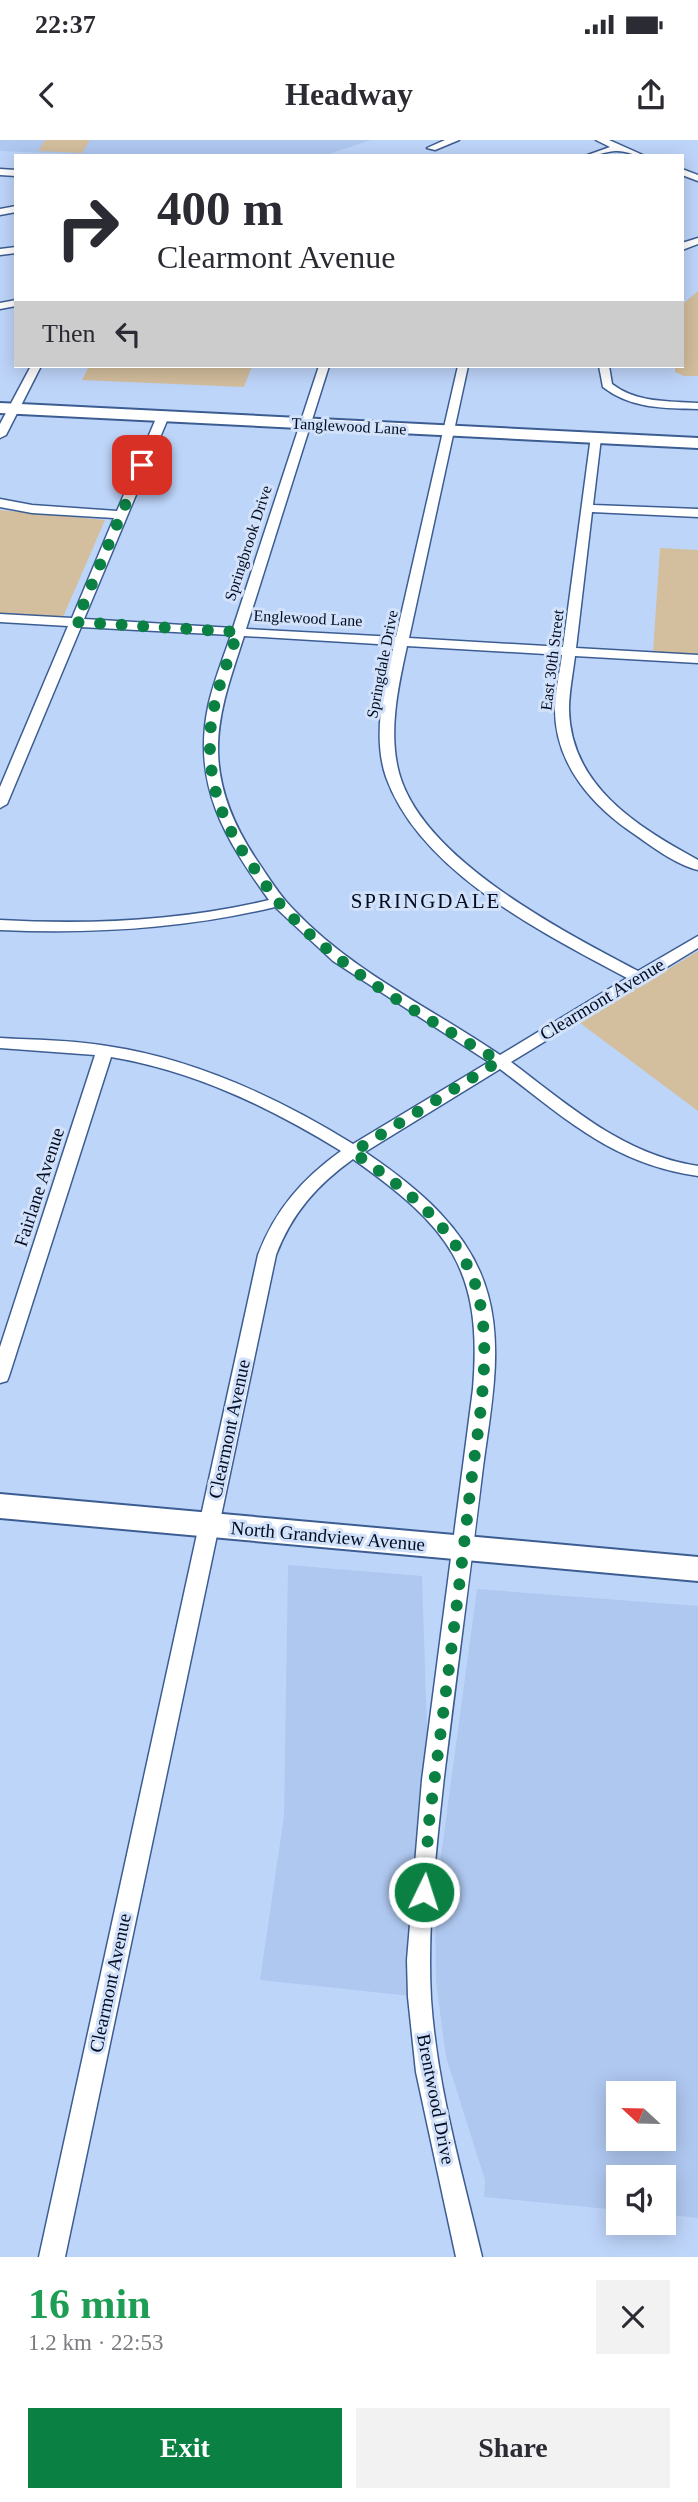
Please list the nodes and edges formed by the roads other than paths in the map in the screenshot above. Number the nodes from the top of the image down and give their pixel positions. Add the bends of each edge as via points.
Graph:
1 (454, 140) edge
2 (601, 140) edge
3 (619, 147) junction
4 (432, 148) dead end
5 (596, 154) edge
6 (636, 154) edge
7 (35, 368) edge
8 (323, 368) edge
9 (463, 368) edge
10 (604, 368) edge
11 (698, 407) edge
12 (7, 408) edge
13 (163, 416) junction
14 (305, 423) junction
15 (448, 431) junction
16 (0, 435) edge
17 (595, 438) junction
18 (698, 443) edge
19 (0, 503) edge
20 (587, 508) junction
21 (698, 513) edge
22 (122, 514) junction
23 (0, 618) edge
24 (76, 622) junction
25 (238, 632) junction
26 (403, 641) junction
27 (571, 651) junction
28 (698, 659) edge
29 (0, 804) edge
30 (698, 866) edge
31 (279, 902) junction
32 (0, 925) edge
33 (698, 941) edge
34 (638, 977) junction
35 (0, 1043) edge
36 (105, 1051) junction
37 (499, 1061) junction
38 (353, 1152) junction
39 (698, 1171) edge
40 (0, 1376) edge
41 (0, 1506) edge
42 (208, 1525) junction
43 (464, 1548) junction
44 (698, 1569) edge
45 (52, 2257) edge
46 (469, 2257) edge

1 - 4 street
2 - 3 street
3 - 5 street
3 - 6 street
7 - 12 street
8 - 14 street, Springbrook Drive
9 - 15 street, Springdale Drive
10 - 11 street via 607,385 626,397
12 - 13 main road, Tanglewood Lane
12 - 16 street
13 - 14 main road, Tanglewood Lane
13 - 22 street
14 - 15 main road, Tanglewood Lane
14 - 25 street, Springbrook Drive
15 - 17 main road, Tanglewood Lane
15 - 26 street, Springdale Drive
17 - 18 main road, Tanglewood Lane
17 - 20 street, East 30th Street
19 - 22 street
20 - 21 street
20 - 27 street, East 30th Street
22 - 24 street
23 - 24 street, Englewood Lane
24 - 25 street, Englewood Lane
24 - 29 street
25 - 26 street, Englewood Lane
25 - 31 street, Springbrook Drive via 215,705 210,734 212,779 229,829
26 - 27 street, Englewood Lane
26 - 34 street, Springdale Drive via 387,738 393,777 413,812 452,858 503,899
27 - 28 street, Englewood Lane
27 - 30 street, East 30th Street via 562,728 579,774 625,821
31 - 32 street via 232,915 139,927
31 - 37 street, Springbrook Drive via 343,961
33 - 34 street, Clearmont Avenue
34 - 37 street, Clearmont Avenue
35 - 36 street, Brentwood Drive
36 - 38 street, Brentwood Drive via 176,1066 238,1087
36 - 40 street, Fairlane Avenue
37 - 38 street, Clearmont Avenue
37 - 39 street, Springbrook Drive via 630,1153 667,1168
38 - 42 street, Clearmont Avenue via 317,1177 276,1227
38 - 43 street, Brentwood Drive via 410,1193 443,1226 479,1297 485,1344
41 - 42 main road, North Grandview Avenue
42 - 43 main road, North Grandview Avenue
42 - 45 street, Clearmont Avenue
43 - 44 main road, North Grandview Avenue
43 - 46 street, Brentwood Drive via 429,1822 419,1962 422,2041

